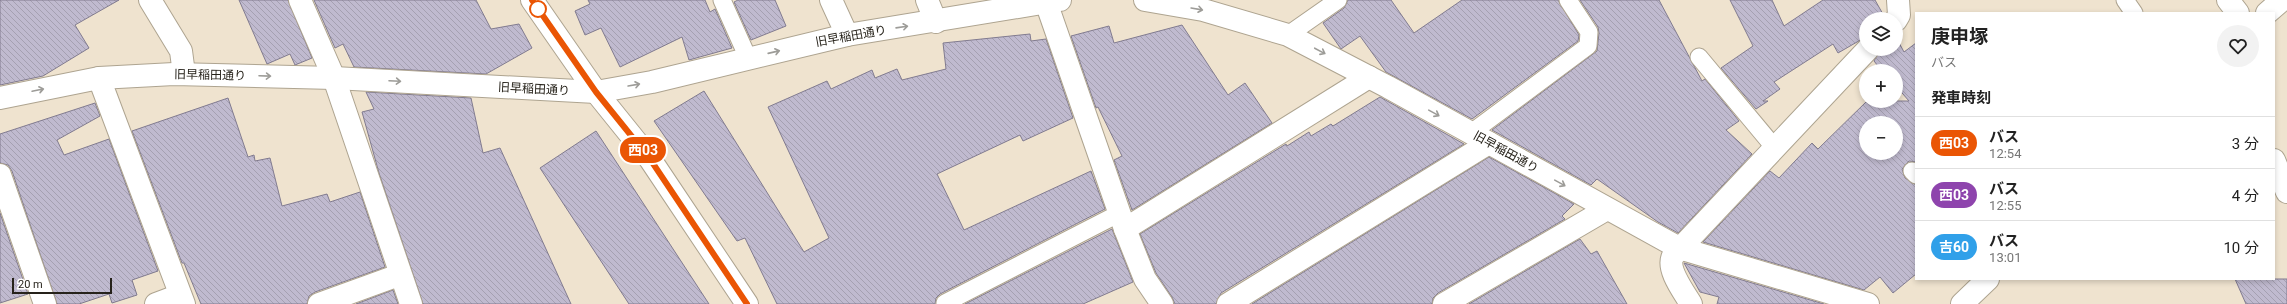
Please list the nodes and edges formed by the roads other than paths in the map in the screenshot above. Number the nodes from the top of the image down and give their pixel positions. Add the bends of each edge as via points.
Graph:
1 (150, 0) edge
2 (300, 0) edge
3 (532, 0) edge
4 (722, 0) edge
5 (831, 0) edge
6 (927, 0) edge
7 (1145, 0) edge
8 (1338, 0) edge
9 (1568, 0) edge
10 (1898, 0) edge
11 (2125, 0) edge
12 (2228, 0) edge
13 (2282, 0) edge
14 (1053, 1) edge
15 (1899, 12) edge
16 (2133, 12) edge
17 (2237, 12) edge
18 (2268, 12) edge
19 (936, 22) junction
20 (847, 35) junction
21 (1288, 35) junction
22 (1861, 56) edge
23 (1699, 57) dead end
24 (748, 58) junction
25 (184, 74) junction
26 (1369, 77) junction
27 (99, 78) junction
28 (334, 78) junction
29 (596, 92) junction
30 (0, 98) edge
31 (1480, 138) junction
32 (1774, 147) junction
33 (2275, 162) edge
34 (0, 175) edge
35 (2287, 192) edge
36 (1607, 209) junction
37 (1123, 221) junction
38 (1679, 248) junction
39 (399, 275) junction
40 (1987, 280) edge
41 (182, 300) edge
42 (1456, 301) edge
43 (945, 303) edge
44 (45, 304) edge
45 (156, 304) edge
46 (319, 304) edge
47 (410, 304) edge
48 (747, 304) edge
49 (1162, 304) edge
50 (1228, 304) edge
51 (1690, 304) edge
52 (1864, 304) edge
53 (1962, 304) edge

1 - 25 street via 181,51
2 - 28 street
3 - 29 street
4 - 24 lane
5 - 20 street
6 - 19 street
7 -> 21 street, 旧早稲田通り via 1203,10
8 - 21 lane
9 - 31 lane via 1589,32 1588,46
10 - 15 street
11 - 16 lane
12 - 17 street
13 - 18 street
14 - 19 street, 旧早稲田通り
14 - 37 street
20 -> 19 street, 旧早稲田通り
24 -> 20 street, 旧早稲田通り
21 -> 26 street, 旧早稲田通り
22 - 32 street
23 - 32 lane
29 -> 24 street, 旧早稲田通り via 652,82
25 - 27 street, 旧早稲田通り
25 -> 28 street, 旧早稲田通り
26 -> 31 street, 旧早稲田通り
26 - 37 street
30 -> 27 street, 旧早稲田通り
27 - 41 street
28 -> 29 street, 旧早稲田通り
28 - 39 street
29 - 48 street via 650,159
31 -> 36 street, 旧早稲田通り
31 - 50 street
32 - 38 street
33 - 35 street
34 - 44 street
36 - 38 street, 旧早稲田通り
36 - 42 street
37 - 43 lane
37 - 49 street via 1145,279
38 - 51 street via 1671,258 1671,264
38 - 52 street, 旧早稲田通り
39 - 46 street
39 - 47 street
40 - 53 street
41 - 45 street

